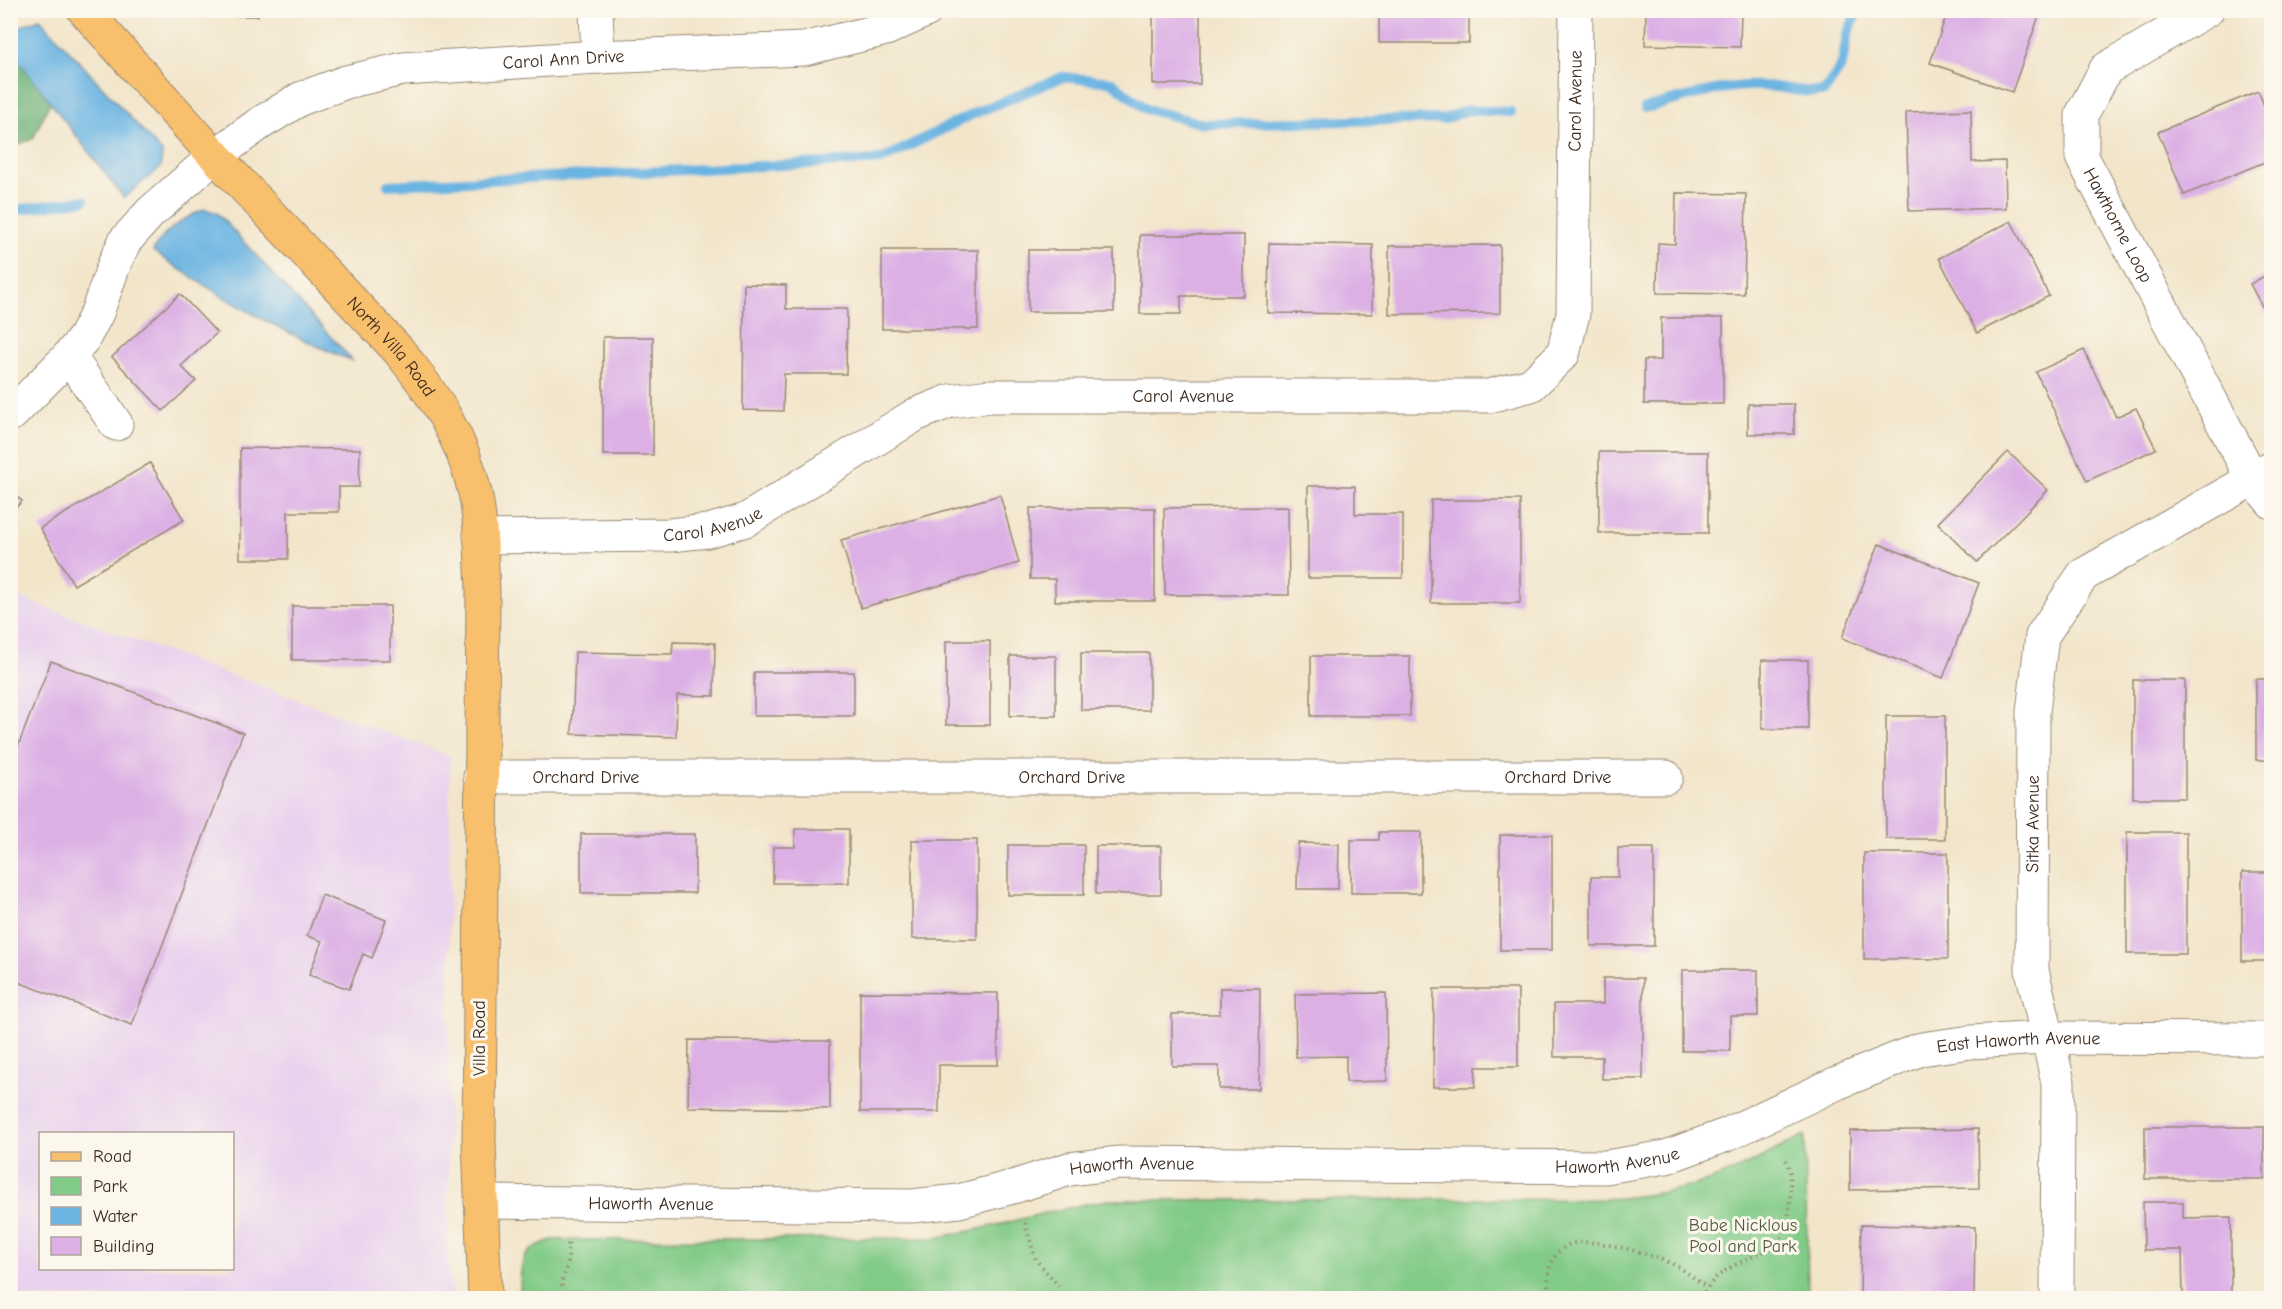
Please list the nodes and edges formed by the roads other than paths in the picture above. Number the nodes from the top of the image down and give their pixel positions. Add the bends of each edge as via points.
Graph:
1 (84, 10) edge
2 (596, 10) edge
3 (927, 10) edge
4 (1575, 10) edge
5 (2207, 10) edge
6 (598, 57) junction
7 (215, 156) junction
8 (69, 356) junction
9 (12, 414) dead end
10 (116, 424) dead end
11 (2265, 483) edge
12 (480, 537) junction
13 (480, 777) junction
14 (1666, 777) dead end
15 (2046, 1038) junction
16 (2271, 1040) edge
17 (1777, 1111) joint
18 (481, 1202) junction
19 (485, 1299) edge
20 (2057, 1299) edge

1 - 7 main road, North Villa Road
2 - 6 street
3 - 6 street, Carol Ann Drive via 886,29 804,49
4 - 12 street, Carol Avenue via 1573,314 1563,354 1531,385 1489,396 991,396 950,401 915,415 746,520 670,535
5 - 11 street, Hawthorne Loop via 2106,69 2082,114 2082,157
6 - 7 street, Carol Ann Drive via 403,69 346,82 300,99
7 - 8 street, Carol Ann Drive via 151,212 125,241 97,313
7 - 12 main road, North Villa Road via 399,351 425,384 452,427 464,459 475,492
8 - 9 street, Carol Ann Drive
8 - 10 street
11 - 15 street, Sitka Avenue via 2083,575 2042,636 2033,712 2032,970
12 - 13 main road, North Villa Road
13 - 14 street, Orchard Drive
13 - 18 main road, Villa Road
15 - 16 street, East Haworth Avenue
15 - 17 street, East Haworth Avenue via 1921,1049
15 - 20 street, Sitka Avenue via 2058,1082
17 - 18 street, Haworth Avenue via 1666,1157 1606,1167 1120,1163 1070,1168 959,1201 912,1206
18 - 19 main road, Villa Road

